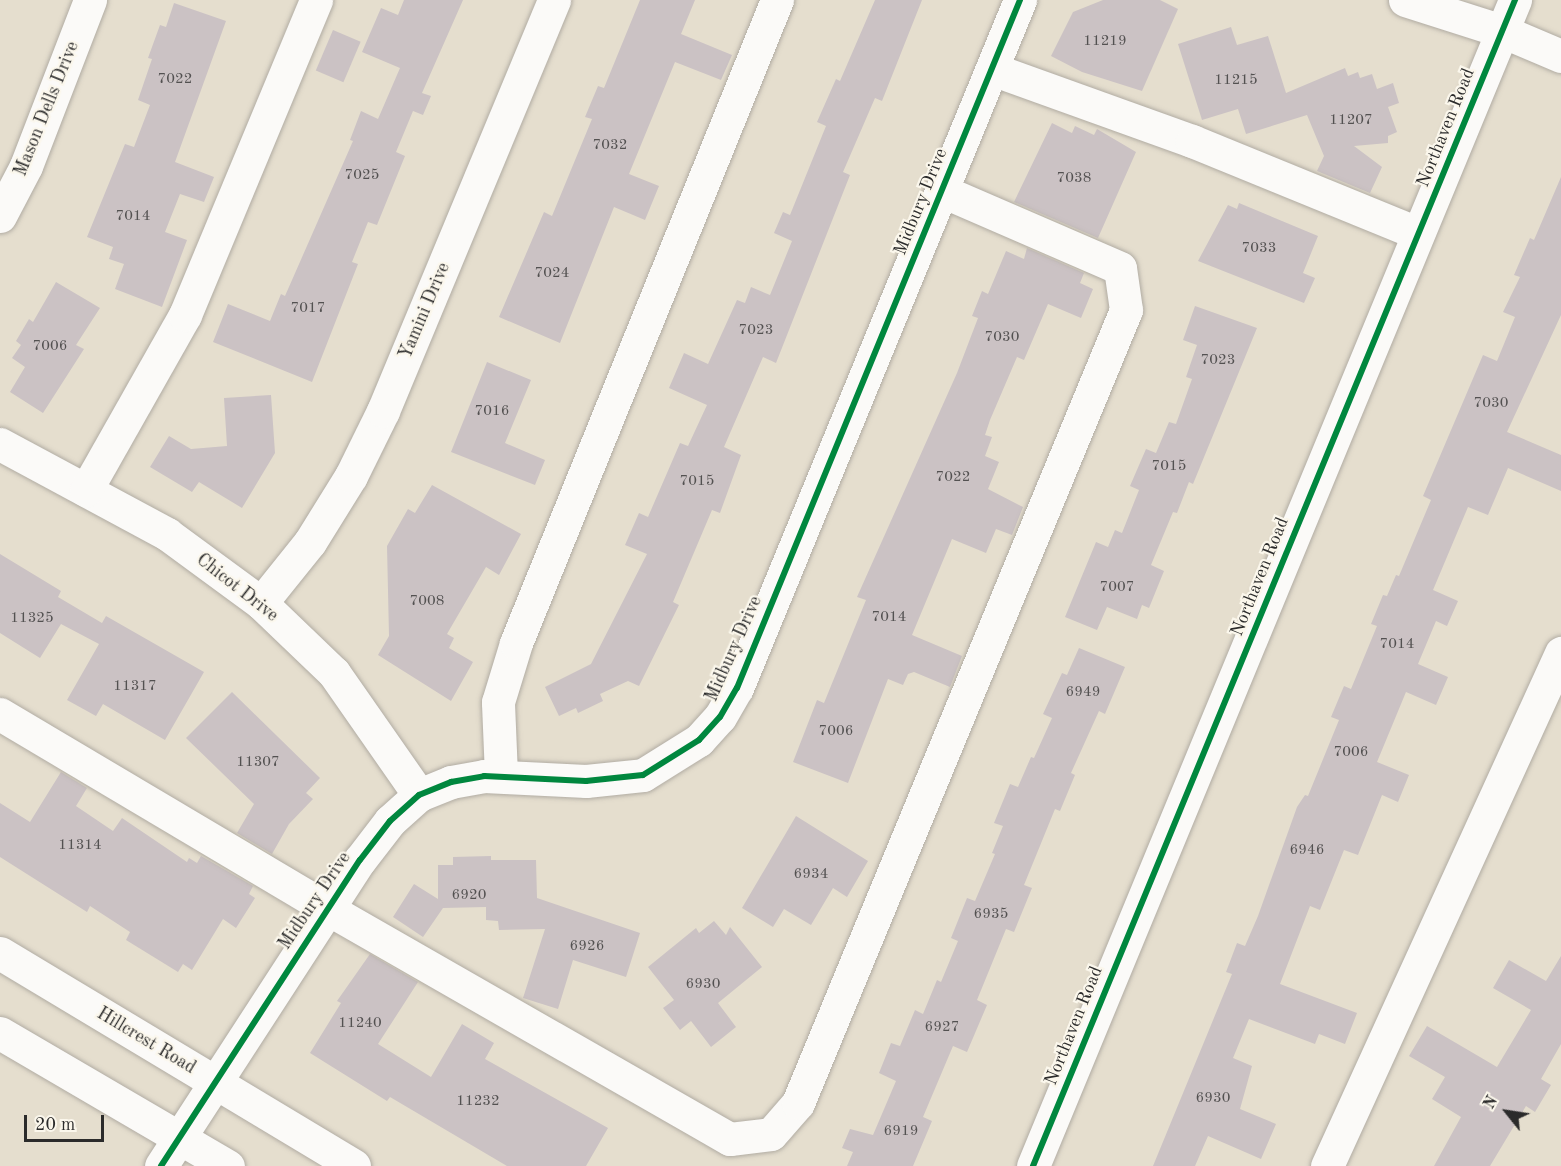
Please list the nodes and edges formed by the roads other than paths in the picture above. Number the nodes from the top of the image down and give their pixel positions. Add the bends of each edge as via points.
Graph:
1 (90, 0) edge
2 (316, 0) edge
3 (554, 0) edge
4 (777, 0) edge
5 (1020, 0) edge
6 (1405, 0) edge
7 (1515, 0) edge
8 (1502, 31) junction
9 (1561, 56) edge
10 (992, 69) junction
11 (942, 191) junction
12 (0, 216) edge
13 (1418, 233) junction
14 (0, 444) edge
15 (86, 490) junction
16 (261, 603) junction
17 (1561, 653) edge
18 (0, 714) edge
19 (501, 775) junction
20 (419, 795) junction
21 (328, 909) junction
22 (0, 953) edge
23 (0, 1033) edge
24 (214, 1082) junction
25 (178, 1138) junction
26 (161, 1166) edge
27 (228, 1166) edge
28 (354, 1166) edge
29 (1033, 1166) edge
30 (1327, 1166) edge

1 - 12 street, Mason Dells Drive via 26,166
2 - 15 street via 185,315
3 - 16 street, Yamini Drive via 383,411 351,476 310,542
4 - 19 street via 516,643 498,702
5 - 10 street, Midbury Drive
6 - 8 street
7 - 8 street, Northaven Road
8 - 9 street
8 - 13 street, Northaven Road
10 - 11 street, Midbury Drive
10 - 13 street via 1192,141
11 - 19 street, Midbury Drive via 737,688 720,717 699,740 643,775 586,781
11 - 21 street via 1120,268 1126,310 798,1103 771,1134 730,1139
13 - 29 street, Northaven Road
14 - 15 street, Chicot Drive
15 - 16 street, Chicot Drive via 167,534
16 - 20 street, Chicot Drive via 334,674
17 - 30 street
18 - 21 street
19 - 20 street, Midbury Drive via 451,782
20 - 21 street, Midbury Drive via 390,821
21 - 24 street, Midbury Drive
22 - 24 street, Hillcrest Road
23 - 25 street
24 - 25 street
24 - 28 street, Hillcrest Road
25 - 26 street
25 - 27 street

